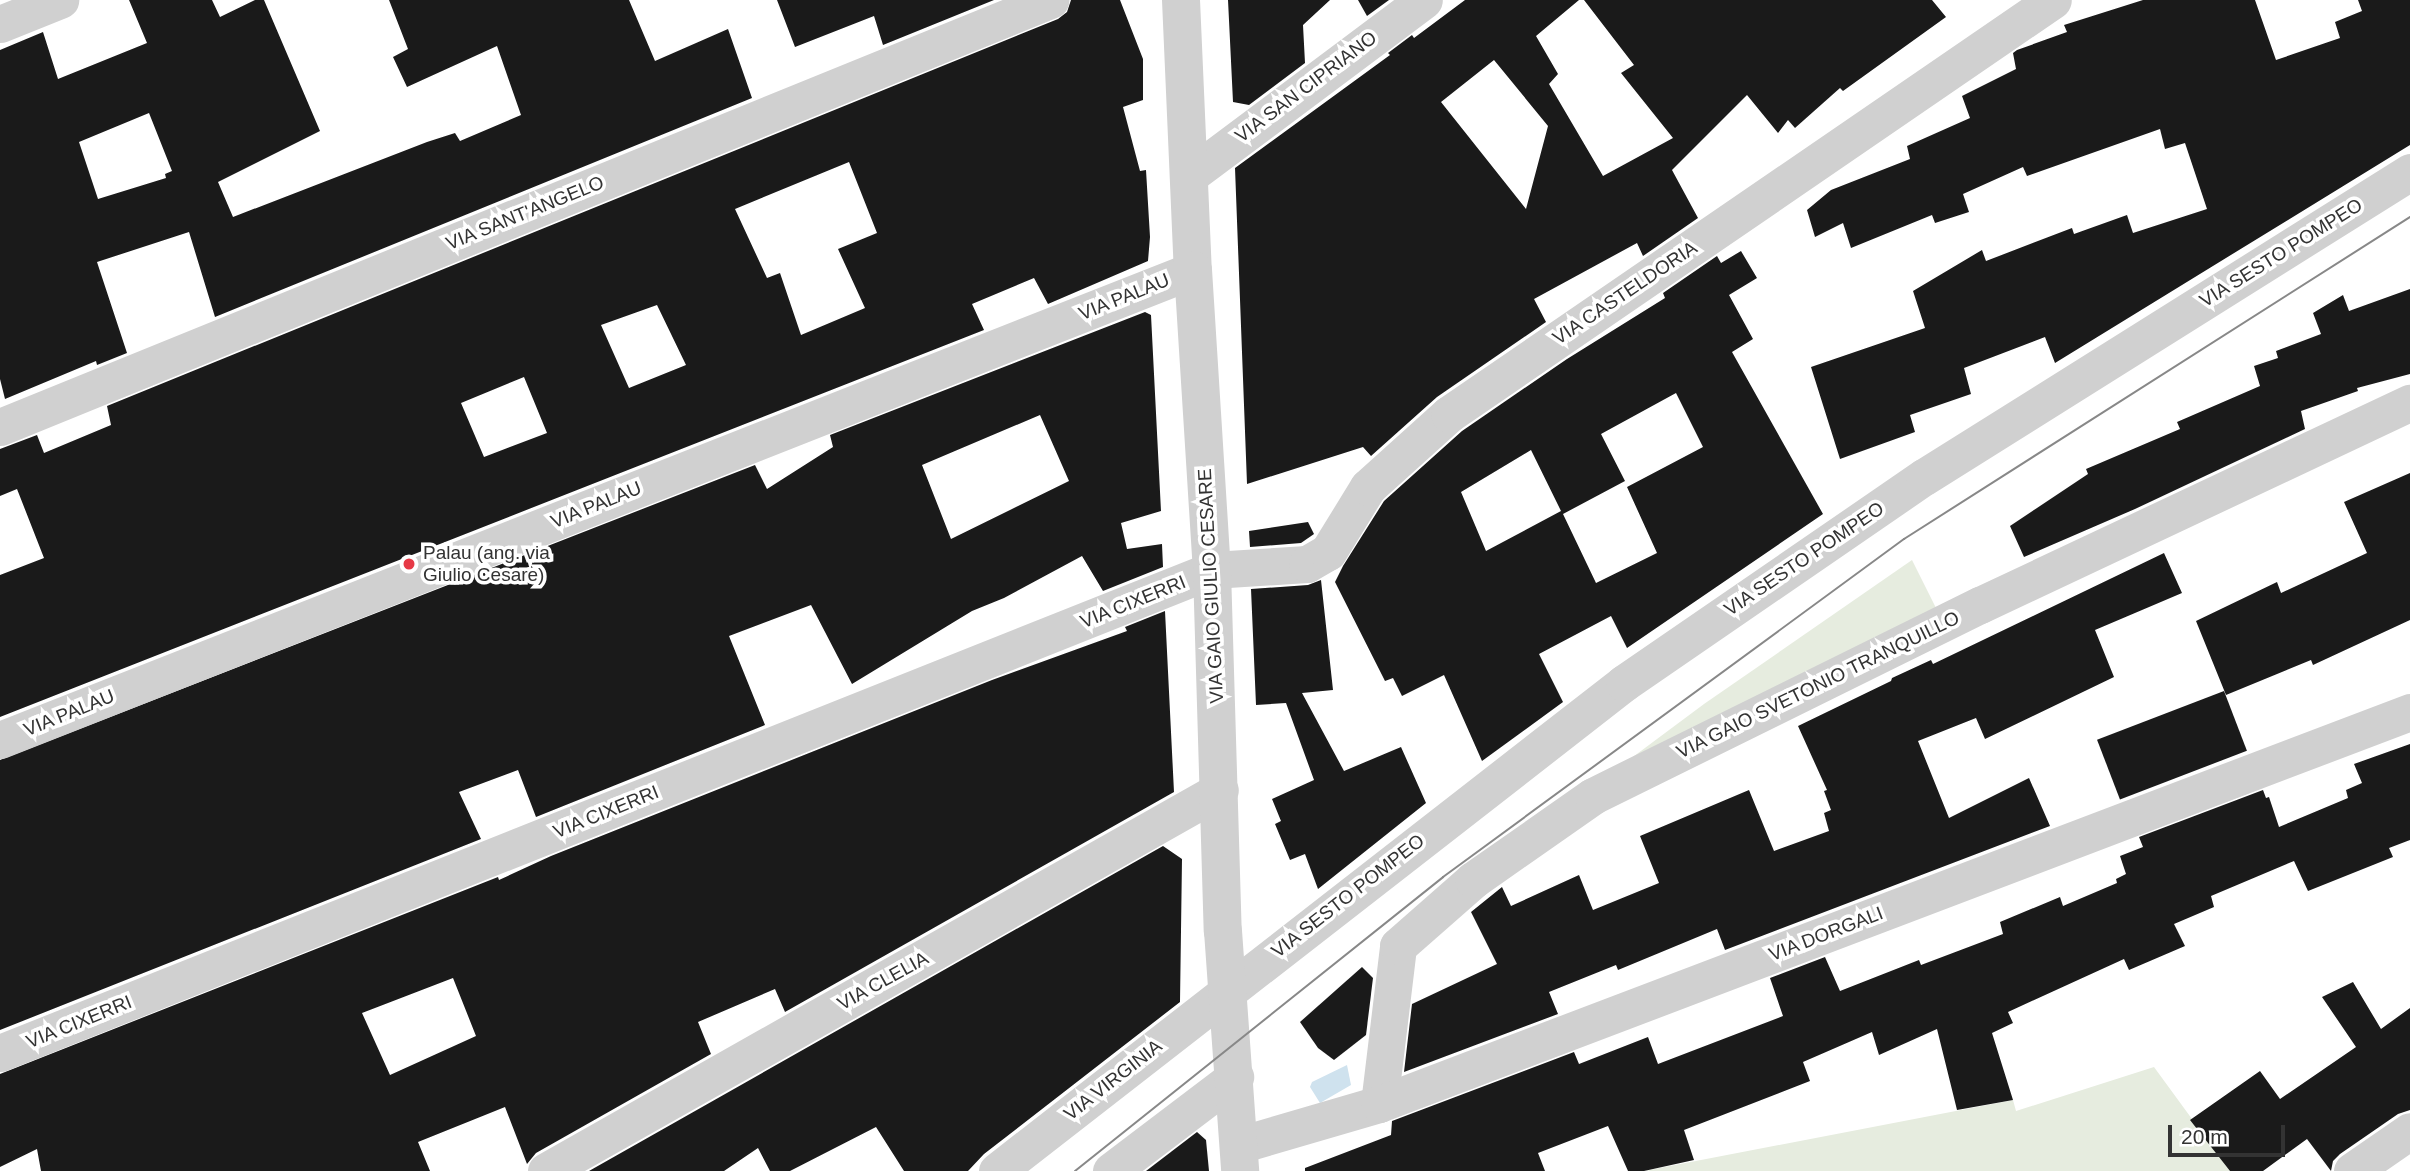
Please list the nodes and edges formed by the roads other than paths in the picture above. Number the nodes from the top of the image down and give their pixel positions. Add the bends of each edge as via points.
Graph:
1 (60, 0) edge
2 (1049, 0) edge
3 (1181, 0) edge
4 (1424, 0) edge
5 (2053, 0) edge
6 (0, 24) edge
7 (2410, 172) edge
8 (1190, 175) junction
9 (1193, 270) junction
10 (2410, 403) edge
11 (0, 427) edge
12 (1212, 570) junction
13 (2410, 712) edge
14 (0, 740) edge
15 (1220, 790) junction
16 (1228, 989) junction
17 (0, 1053) edge
18 (1235, 1077) junction
19 (1379, 1104) junction
20 (2410, 1131) edge
21 (1239, 1158) edge
22 (546, 1171) edge
23 (997, 1171) edge
24 (1111, 1171) edge
25 (2353, 1171) edge

1 - 6 street
2 - 11 street, VIA SANT'ANGELO
3 - 8 street, VIA GAIO GIULIO CESARE
4 - 8 street, VIA SAN CIPRIANO
5 - 12 street, VIA CASTELDORIA via 1449,414 1368,487 1328,552 1307,564
7 - 16 street, VIA SESTO POMPEO via 1924,477 1624,683
8 - 9 street, VIA GAIO GIULIO CESARE
9 - 12 street, VIA GAIO GIULIO CESARE
9 - 14 street, VIA PALAU
10 - 19 street, VIA GAIO SVETONIO TRANQUILLO via 1980,604 1593,796 1473,880 1398,946
12 - 15 street, VIA GAIO GIULIO CESARE
12 - 17 street, VIA CIXERRI
13 - 19 street, VIA DORGALI
15 - 16 street, VIA GAIO GIULIO CESARE
15 - 22 street, VIA CLELIA
16 - 18 street, VIA GAIO GIULIO CESARE
16 - 23 street, VIA VIRGINIA
18 - 21 street, VIA GAIO GIULIO CESARE
18 - 24 street
19 - 21 street, VIA DORGALI
20 - 25 street

